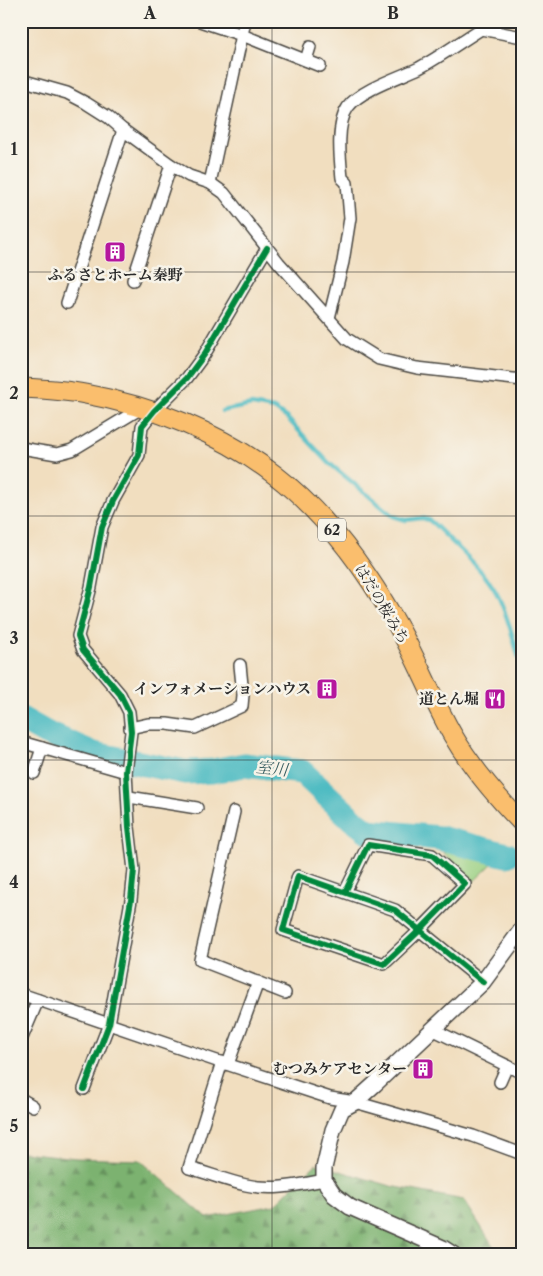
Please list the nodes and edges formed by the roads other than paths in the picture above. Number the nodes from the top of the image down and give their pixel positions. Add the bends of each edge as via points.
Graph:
1 (200, 21) edge
2 (245, 21) edge
3 (481, 25) edge
4 (242, 35) junction
5 (522, 37) edge
6 (310, 47) dead end
7 (306, 60) junction
8 (320, 66) dead end
9 (21, 80) edge
10 (123, 130) junction
11 (171, 165) junction
12 (210, 182) junction
13 (267, 248) junction
14 (133, 280) dead end
15 (67, 303) dead end
16 (329, 318) junction
17 (522, 380) edge
18 (21, 388) edge
19 (148, 409) junction
20 (21, 448) edge
21 (240, 665) dead end
22 (130, 728) junction
23 (21, 742) edge
24 (42, 748) junction
25 (127, 770) junction
26 (34, 773) dead end
27 (129, 797) junction
28 (197, 808) dead end
29 (234, 812) dead end
30 (522, 822) edge
31 (345, 892) junction
32 (522, 929) edge
33 (420, 930) junction
34 (258, 982) junction
35 (483, 982) junction
36 (285, 993) dead end
37 (21, 994) edge
38 (38, 1000) junction
39 (109, 1024) junction
40 (432, 1029) junction
41 (21, 1040) edge
42 (225, 1063) junction
43 (507, 1066) junction
44 (518, 1071) dead end
45 (500, 1082) dead end
46 (84, 1089) dead end
47 (21, 1099) edge
48 (355, 1102) junction
49 (33, 1106) dead end
50 (522, 1154) edge
51 (324, 1180) junction
52 (454, 1255) edge

1 - 4 street
2 - 4 street
3 - 5 street
3 - 16 street via 420,68 364,94 348,106 341,125 340,153 350,218
4 - 7 street
4 - 12 street
6 - 7 street
7 - 8 street
9 - 10 street via 67,93 108,117
10 - 11 street
10 - 15 street
11 - 12 street via 189,176
11 - 14 street
12 - 13 street via 231,200
13 - 16 street
13 - 19 street via 204,355 187,378
16 - 17 street via 347,340 379,359 417,368
18 - 19 main road, はだの桜みち / 62 via 83,393
19 - 20 street via 72,450 57,454
19 - 22 street via 142,426 139,455 112,501 102,527 78,636 82,650 120,694 129,712
19 - 30 main road, はだの桜みち / 62 via 234,448 274,474 320,516 370,578 396,621 452,735 470,764
21 - 22 street via 242,706 195,728 148,724
22 - 25 street
23 - 24 street
24 - 25 street
24 - 26 street
25 - 27 street
27 - 28 street
27 - 39 street via 134,870
29 - 34 street via 200,960
31 - 33 street via 395,910
31 - 33 street via 368,845 432,855 465,884
31 - 33 street via 298,876 283,930 384,964
32 - 35 street
33 - 35 street
34 - 36 street
34 - 42 street
35 - 40 street
37 - 38 street
38 - 39 street
38 - 41 street
39 - 42 street
39 - 46 street
40 - 43 street
40 - 48 street
42 - 48 street via 330,1098
42 - 51 street via 189,1168 261,1187 292,1187
43 - 44 street
43 - 45 street
47 - 49 street
48 - 50 street via 473,1136
48 - 51 street via 342,1110 333,1130
51 - 52 street via 334,1195 350,1207

